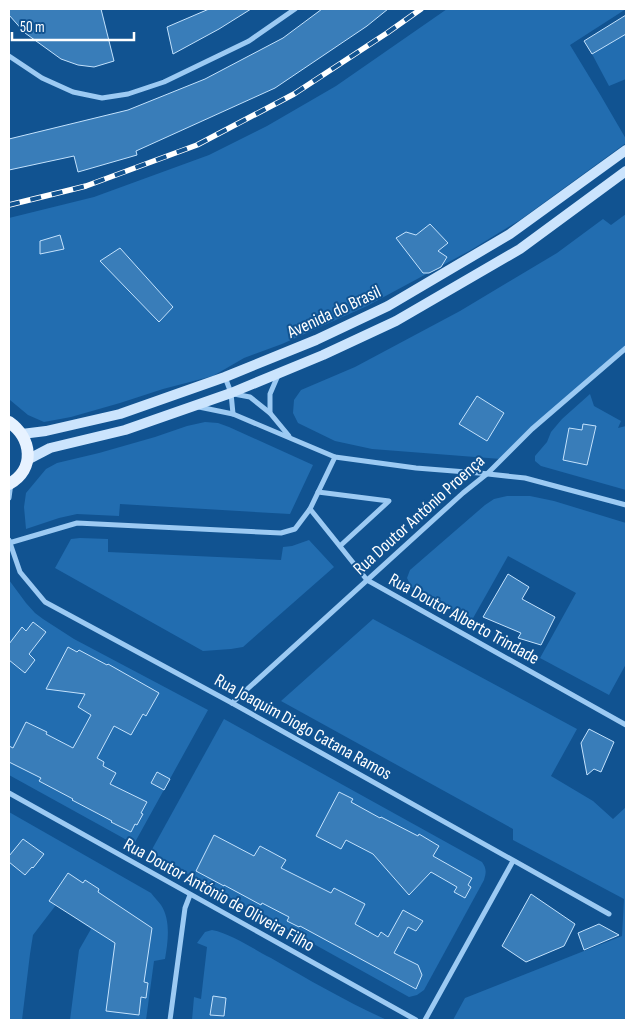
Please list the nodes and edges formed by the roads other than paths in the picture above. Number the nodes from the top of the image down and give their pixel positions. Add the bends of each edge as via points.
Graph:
1 (295, 9) edge
2 (9, 56) edge
3 (626, 150) edge
4 (626, 171) edge
5 (626, 348) edge
6 (280, 373) junction
7 (225, 377) junction
8 (231, 393) junction
9 (194, 406) junction
10 (270, 413) junction
11 (233, 414) junction
12 (9, 422) edge
13 (22, 434) junction
14 (291, 438) junction
15 (335, 457) junction
16 (27, 460) junction
17 (488, 473) junction
18 (10, 483) edge
19 (318, 492) junction
20 (9, 498) edge
21 (626, 505) edge
22 (310, 509) junction
23 (9, 542) edge
24 (340, 546) junction
25 (366, 580) junction
26 (232, 703) junction
27 (626, 726) edge
28 (9, 793) edge
29 (513, 861) junction
30 (190, 894) junction
31 (609, 914) dead end
32 (170, 1020) edge
33 (416, 1020) edge
34 (425, 1020) edge

1 - 2 street via 249,41 164,82 128,94 102,98 72,92 42,78
3 - 7 main road, Avenida do Brasil via 510,234 388,306
4 - 6 main road, Avenida do Brasil via 520,249 396,321
5 - 17 street, Rua Doutor António Proença via 532,429
6 - 8 main road, Avenida do Brasil
6 - 10 street via 270,394
7 - 8 street
7 - 13 main road, Avenida do Brasil via 120,414
8 - 9 main road, Avenida do Brasil
8 - 10 street via 250,397
8 - 11 street
9 - 11 street
9 - 16 main road, Avenida do Brasil via 125,430 50,448
10 - 14 street
11 - 14 street
12 - 13 main road
13 - 16 main road via 28,451
14 - 15 street
15 - 17 street via 416,468
15 - 19 street
16 - 18 main road via 24,469
17 - 21 street via 525,478
17 - 25 street, Rua Doutor António Proença
18 - 20 street
19 - 22 street
19 - 24 street via 389,501
22 - 23 street via 295,529 281,533 77,523
22 - 24 street, Rua Doutor Alberto Trindade
23 - 26 street, Rua Joaquim Diogo Catana Ramos via 20,572 45,602
24 - 25 street, Rua Doutor Alberto Trindade
25 - 26 street, Rua Doutor António Proença
25 - 27 street, Rua Doutor Alberto Trindade
26 - 29 street, Rua Joaquim Diogo Catana Ramos
28 - 30 street, Rua Doutor António de Oliveira Filho
29 - 31 street, Rua Joaquim Diogo Catana Ramos
29 - 34 street
30 - 32 street via 185,908
30 - 33 street, Rua Doutor António de Oliveira Filho

